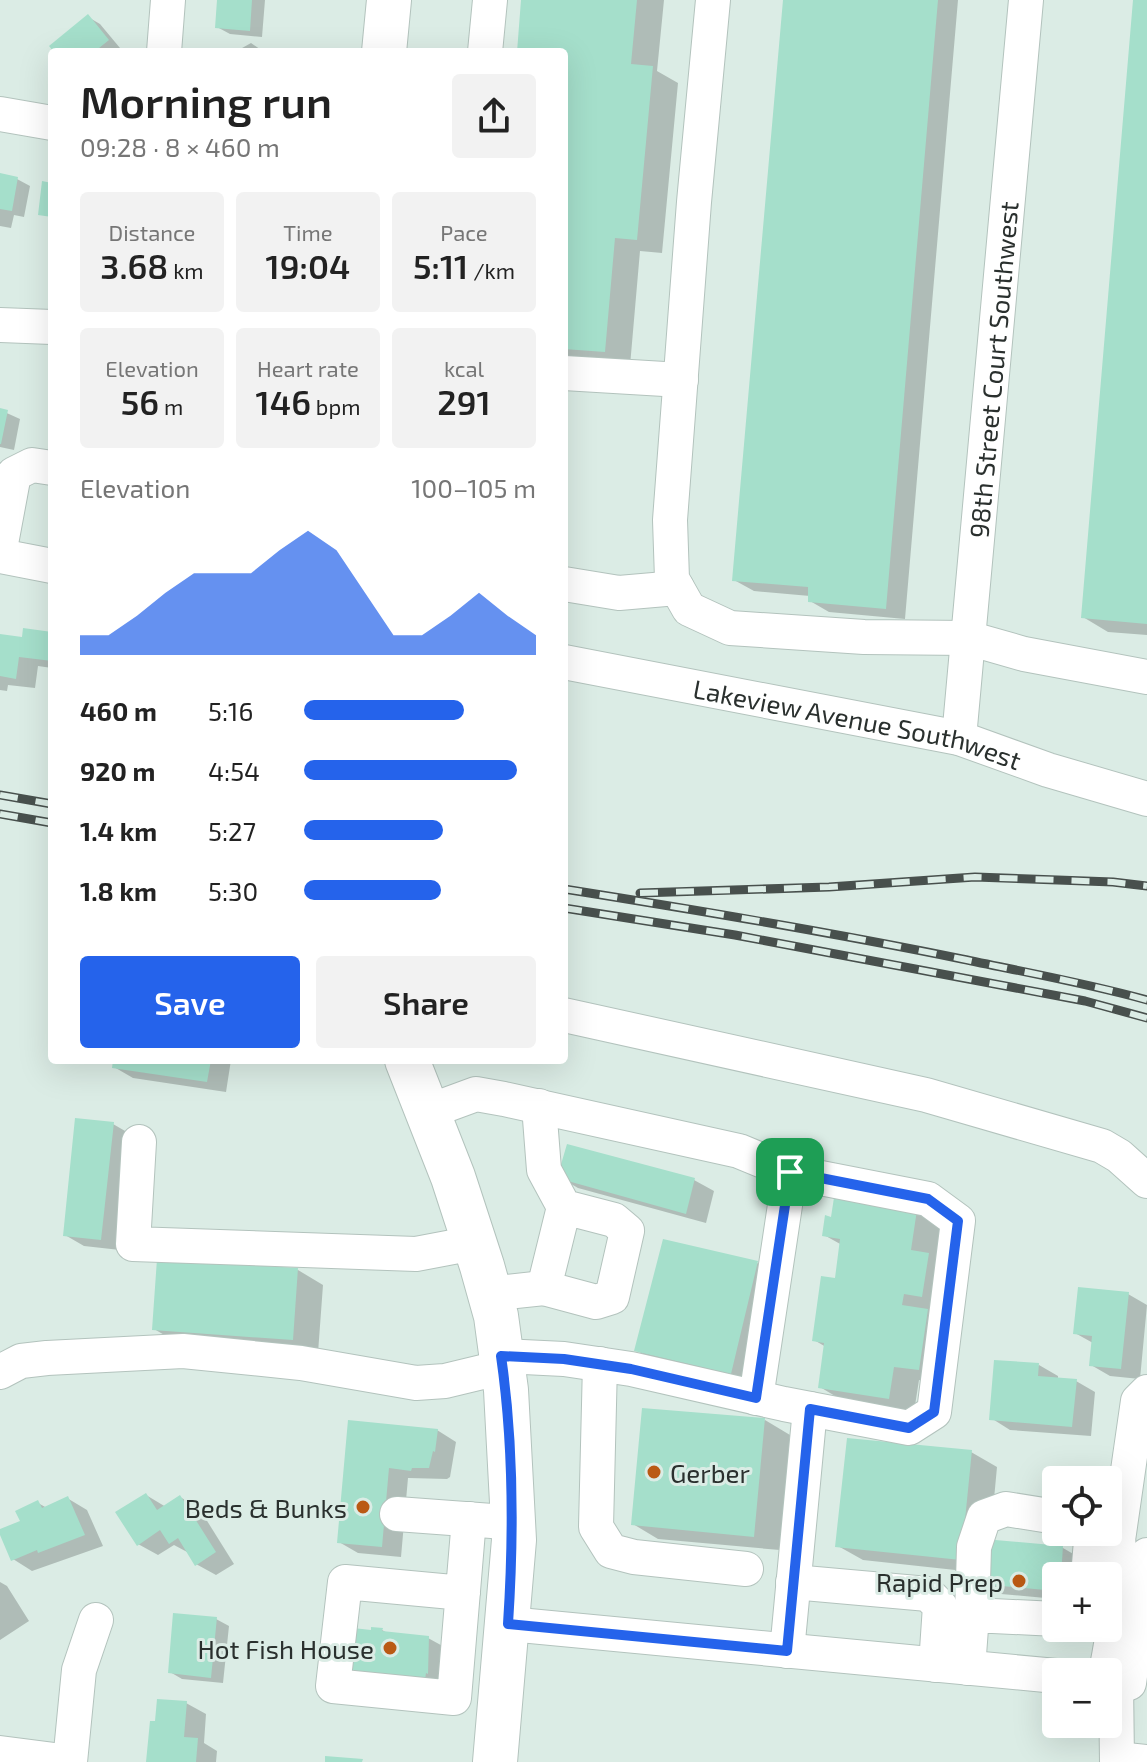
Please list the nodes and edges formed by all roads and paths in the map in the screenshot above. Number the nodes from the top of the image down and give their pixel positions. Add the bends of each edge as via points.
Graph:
1 (168, 0) edge
2 (389, 0) edge
3 (490, 0) edge
4 (713, 0) edge
5 (1026, 0) edge
6 (164, 48) edge
7 (384, 48) edge
8 (485, 48) edge
9 (0, 114) edge
10 (48, 122) edge
11 (0, 325) edge
12 (48, 326) edge
13 (568, 373) edge
14 (681, 380) junction
15 (48, 467) edge
16 (5, 493) edge
17 (0, 549) edge
18 (0, 556) edge
19 (48, 565) edge
20 (568, 585) edge
21 (677, 588) junction
22 (968, 638) junction
23 (568, 663) edge
24 (1147, 677) edge
25 (959, 738) junction
26 (1147, 799) edge
27 (568, 1016) edge
28 (409, 1064) edge
29 (539, 1106) junction
30 (427, 1112) junction
31 (139, 1142) dead end
32 (790, 1172) junction
33 (1147, 1181) edge
34 (564, 1207) junction
35 (474, 1243) junction
36 (544, 1288) junction
37 (489, 1294) junction
38 (502, 1361) junction
39 (600, 1364) junction
40 (0, 1372) edge
41 (1147, 1392) edge
42 (756, 1398) junction
43 (810, 1409) junction
44 (1122, 1487) edge
45 (397, 1514) dead end
46 (1042, 1515) edge
47 (469, 1519) junction
48 (513, 1523) junction
49 (1112, 1546) edge
50 (746, 1569) dead end
51 (793, 1582) junction
52 (463, 1593) junction
53 (972, 1615) junction
54 (1042, 1618) edge
55 (96, 1620) dead end
56 (508, 1624) junction
57 (787, 1651) junction
58 (1120, 1658) edge
59 (952, 1666) junction
60 (1042, 1675) edge
61 (455, 1685) junction
62 (502, 1689) junction
63 (1122, 1694) edge
64 (0, 1753) edge
65 (1127, 1761) edge
66 (70, 1762) edge
67 (495, 1762) edge

1 - 6 street
2 - 7 main road
3 - 8 street
4 - 14 street
5 - 22 street, 98th Street Court Southwest
9 - 10 street
11 - 12 street
13 - 14 street
14 - 21 street via 670,520 672,579
15 - 16 street via 32,465 14,474
16 - 17 street
18 - 19 street
20 - 21 street via 619,593
21 - 22 street via 689,609 730,628
22 - 24 street
22 - 25 street, 98th Street Court Southwest
23 - 25 street, Lakeview Avenue Southwest
25 - 26 street, Lakeview Avenue Southwest
27 - 33 street via 941,1099 1102,1146
28 - 30 main road
29 - 30 street via 476,1094
29 - 32 street via 739,1151
29 - 34 street via 544,1170
30 - 35 main road
31 - 35 street via 133,1244 416,1254
32 - 42 street
32 - 43 street via 928,1199 958,1221 934,1412 909,1428
34 - 36 street
34 - 36 street via 614,1220 627,1231 612,1297 596,1302
35 - 37 main road
36 - 37 street
37 - 38 main road
38 - 39 street
38 - 40 street via 445,1381 416,1383 301,1363 183,1351 47,1358 21,1361
38 - 48 main road
39 - 42 street
39 - 50 street via 596,1527 611,1551
41 - 44 street via 1138,1401
42 - 43 street
43 - 51 street
45 - 47 street
46 - 53 street via 1006,1509 984,1517 974,1547
47 - 48 street
47 - 52 street
48 - 56 main road
49 - 58 street
51 - 57 street
51 - 59 street via 928,1594 940,1606
52 - 61 street
52 - 61 street via 345,1582 333,1686 454,1698
53 - 54 street
53 - 59 street
55 - 66 street via 79,1670
56 - 57 street
56 - 62 main road
57 - 59 street
59 - 60 street
61 - 62 street
62 - 67 main road
63 - 65 street
64 - 66 street

